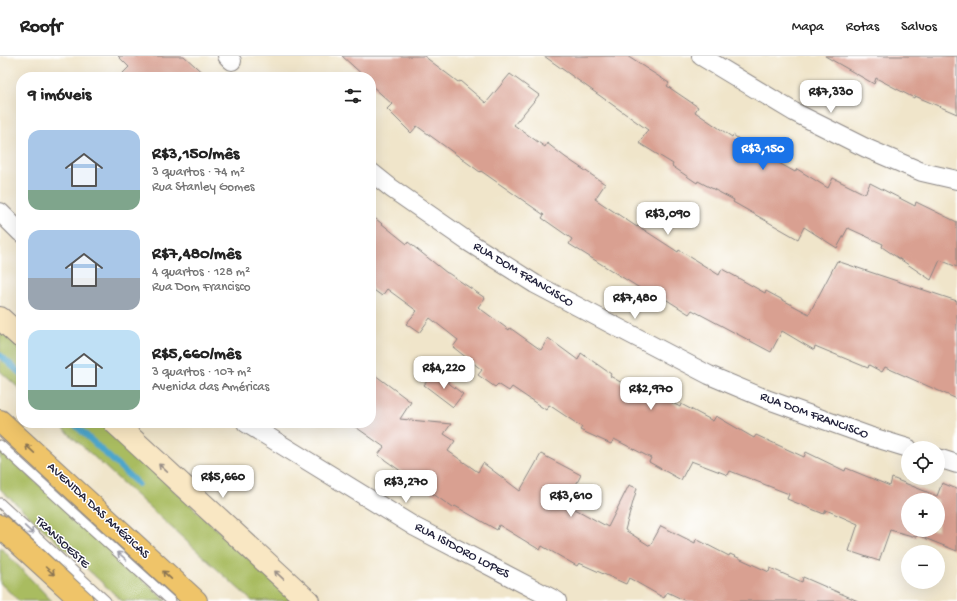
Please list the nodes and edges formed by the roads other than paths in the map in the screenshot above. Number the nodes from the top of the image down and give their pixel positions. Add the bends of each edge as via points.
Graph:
1 (701, 56) edge
2 (376, 176) edge
3 (957, 180) edge
4 (0, 212) edge
5 (16, 228) edge
6 (0, 318) edge
7 (16, 332) edge
8 (0, 421) edge
9 (119, 428) edge
10 (254, 428) edge
11 (0, 445) edge
12 (901, 446) edge
13 (945, 460) edge
14 (957, 464) edge
15 (0, 503) edge
16 (0, 526) edge
17 (82, 601) edge
18 (106, 601) edge
19 (171, 601) edge
20 (196, 601) edge
21 (308, 601) edge
22 (557, 601) edge

1 - 3 street via 794,112 866,148 922,172
2 - 12 street, RUA DOM FRANCISCO via 467,241 535,284 710,375 766,399
4 - 5 street
6 - 7 main road
20 -> 8 highway, AVENIDA DAS AMÉRICAS
21 -> 9 main road
10 - 22 street, RUA ISIDORO LOPES via 415,527
19 -> 11 lane
13 - 14 street
15 -> 18 lane, TRANSOESTE
16 -> 17 highway

